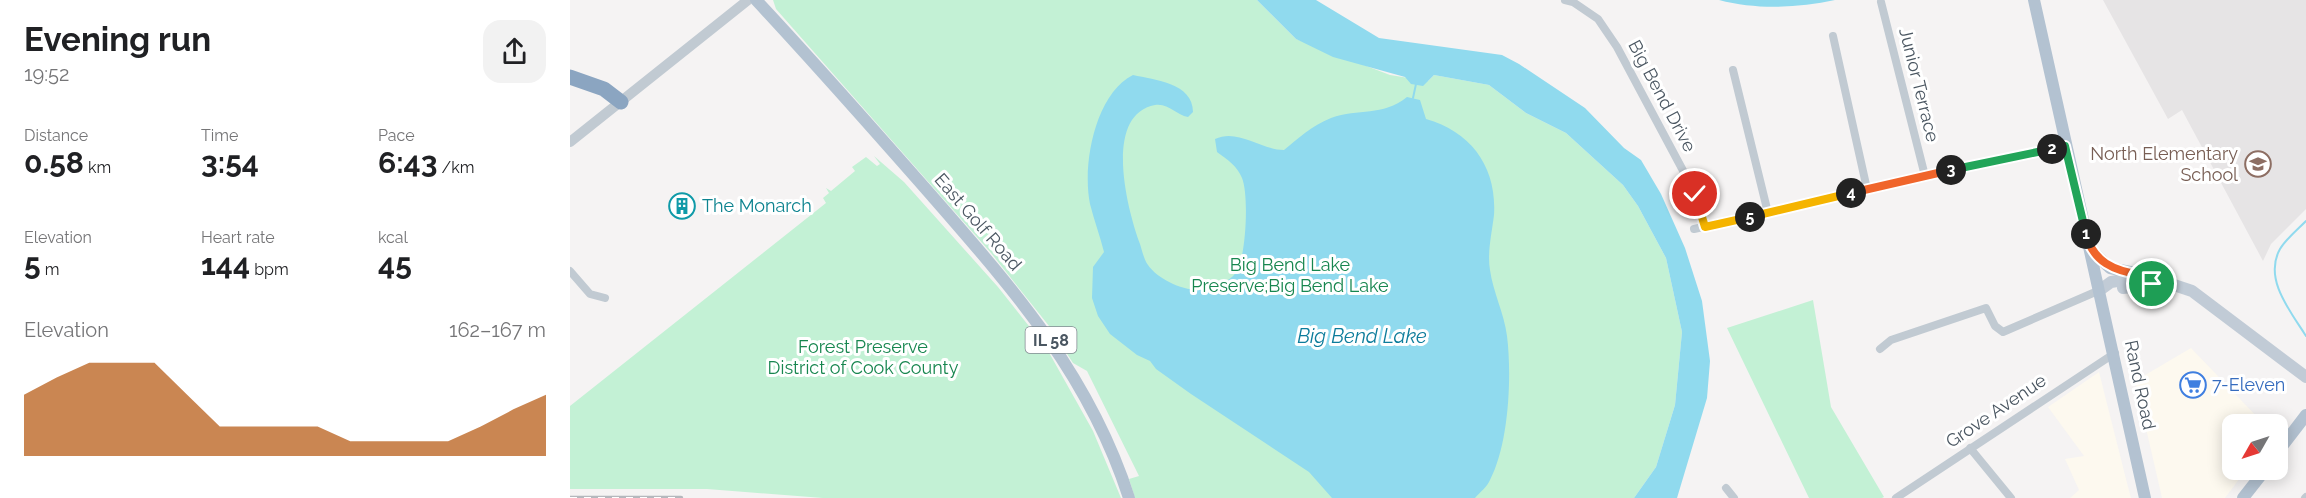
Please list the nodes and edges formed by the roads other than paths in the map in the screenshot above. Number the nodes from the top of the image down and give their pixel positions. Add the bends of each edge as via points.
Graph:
1 (748, 0) edge
2 (756, 0) edge
3 (1565, 0) edge
4 (2034, 0) edge
5 (1881, 2) dead end
6 (1833, 36) dead end
7 (1733, 70) dead end
8 (570, 77) edge
9 (621, 102) junction
10 (570, 142) edge
11 (2065, 146) junction
12 (1925, 176) junction
13 (1866, 189) junction
14 (1768, 213) junction
15 (1705, 227) junction
16 (1694, 229) dead end
17 (2090, 249) junction
18 (570, 270) edge
19 (2145, 275) junction
20 (2159, 280) junction
21 (2100, 290) junction
22 (605, 298) dead end
23 (1880, 349) dead end
24 (2115, 353) junction
25 (2289, 364) junction
26 (2306, 370) edge
27 (2306, 377) edge
28 (2306, 415) edge
29 (2288, 439) edge
30 (1971, 448) junction
31 (2257, 480) edge
32 (1726, 488) dead end
33 (1129, 498) edge
34 (1734, 498) edge
35 (1896, 498) edge
36 (2011, 498) edge
37 (2145, 498) edge
38 (2243, 498) edge

1 - 9 street
2 - 33 main road, East Golf Road / IL 58 via 890,148 1035,318 1087,402
3 - 15 street, Big Bend Drive via 1598,19 1617,47 1695,194
4 - 11 main road, Rand Road
5 - 12 street, Junior Terrace
6 - 13 street
7 - 14 street
8 - 9 highway via 604,88
9 - 10 street
11 - 12 street
11 - 17 main road, Rand Road
12 - 13 street
13 - 14 street
14 - 15 street
15 - 16 street
17 - 19 main road via 2110,267
17 - 21 main road, Rand Road
18 - 22 street via 590,294
19 - 20 main road
19 - 21 main road via 2111,282
20 - 21 main road
20 - 25 main road via 2192,291
21 - 23 street via 2003,332 1995,326 1986,308 1891,340
21 - 24 main road, Rand Road
24 - 30 street, Grove Avenue
24 - 37 main road, Rand Road
25 - 26 main road
25 - 27 main road
28 - 29 main road
30 - 35 street, Grove Avenue
30 - 36 street
31 - 38 main road
32 - 34 street

